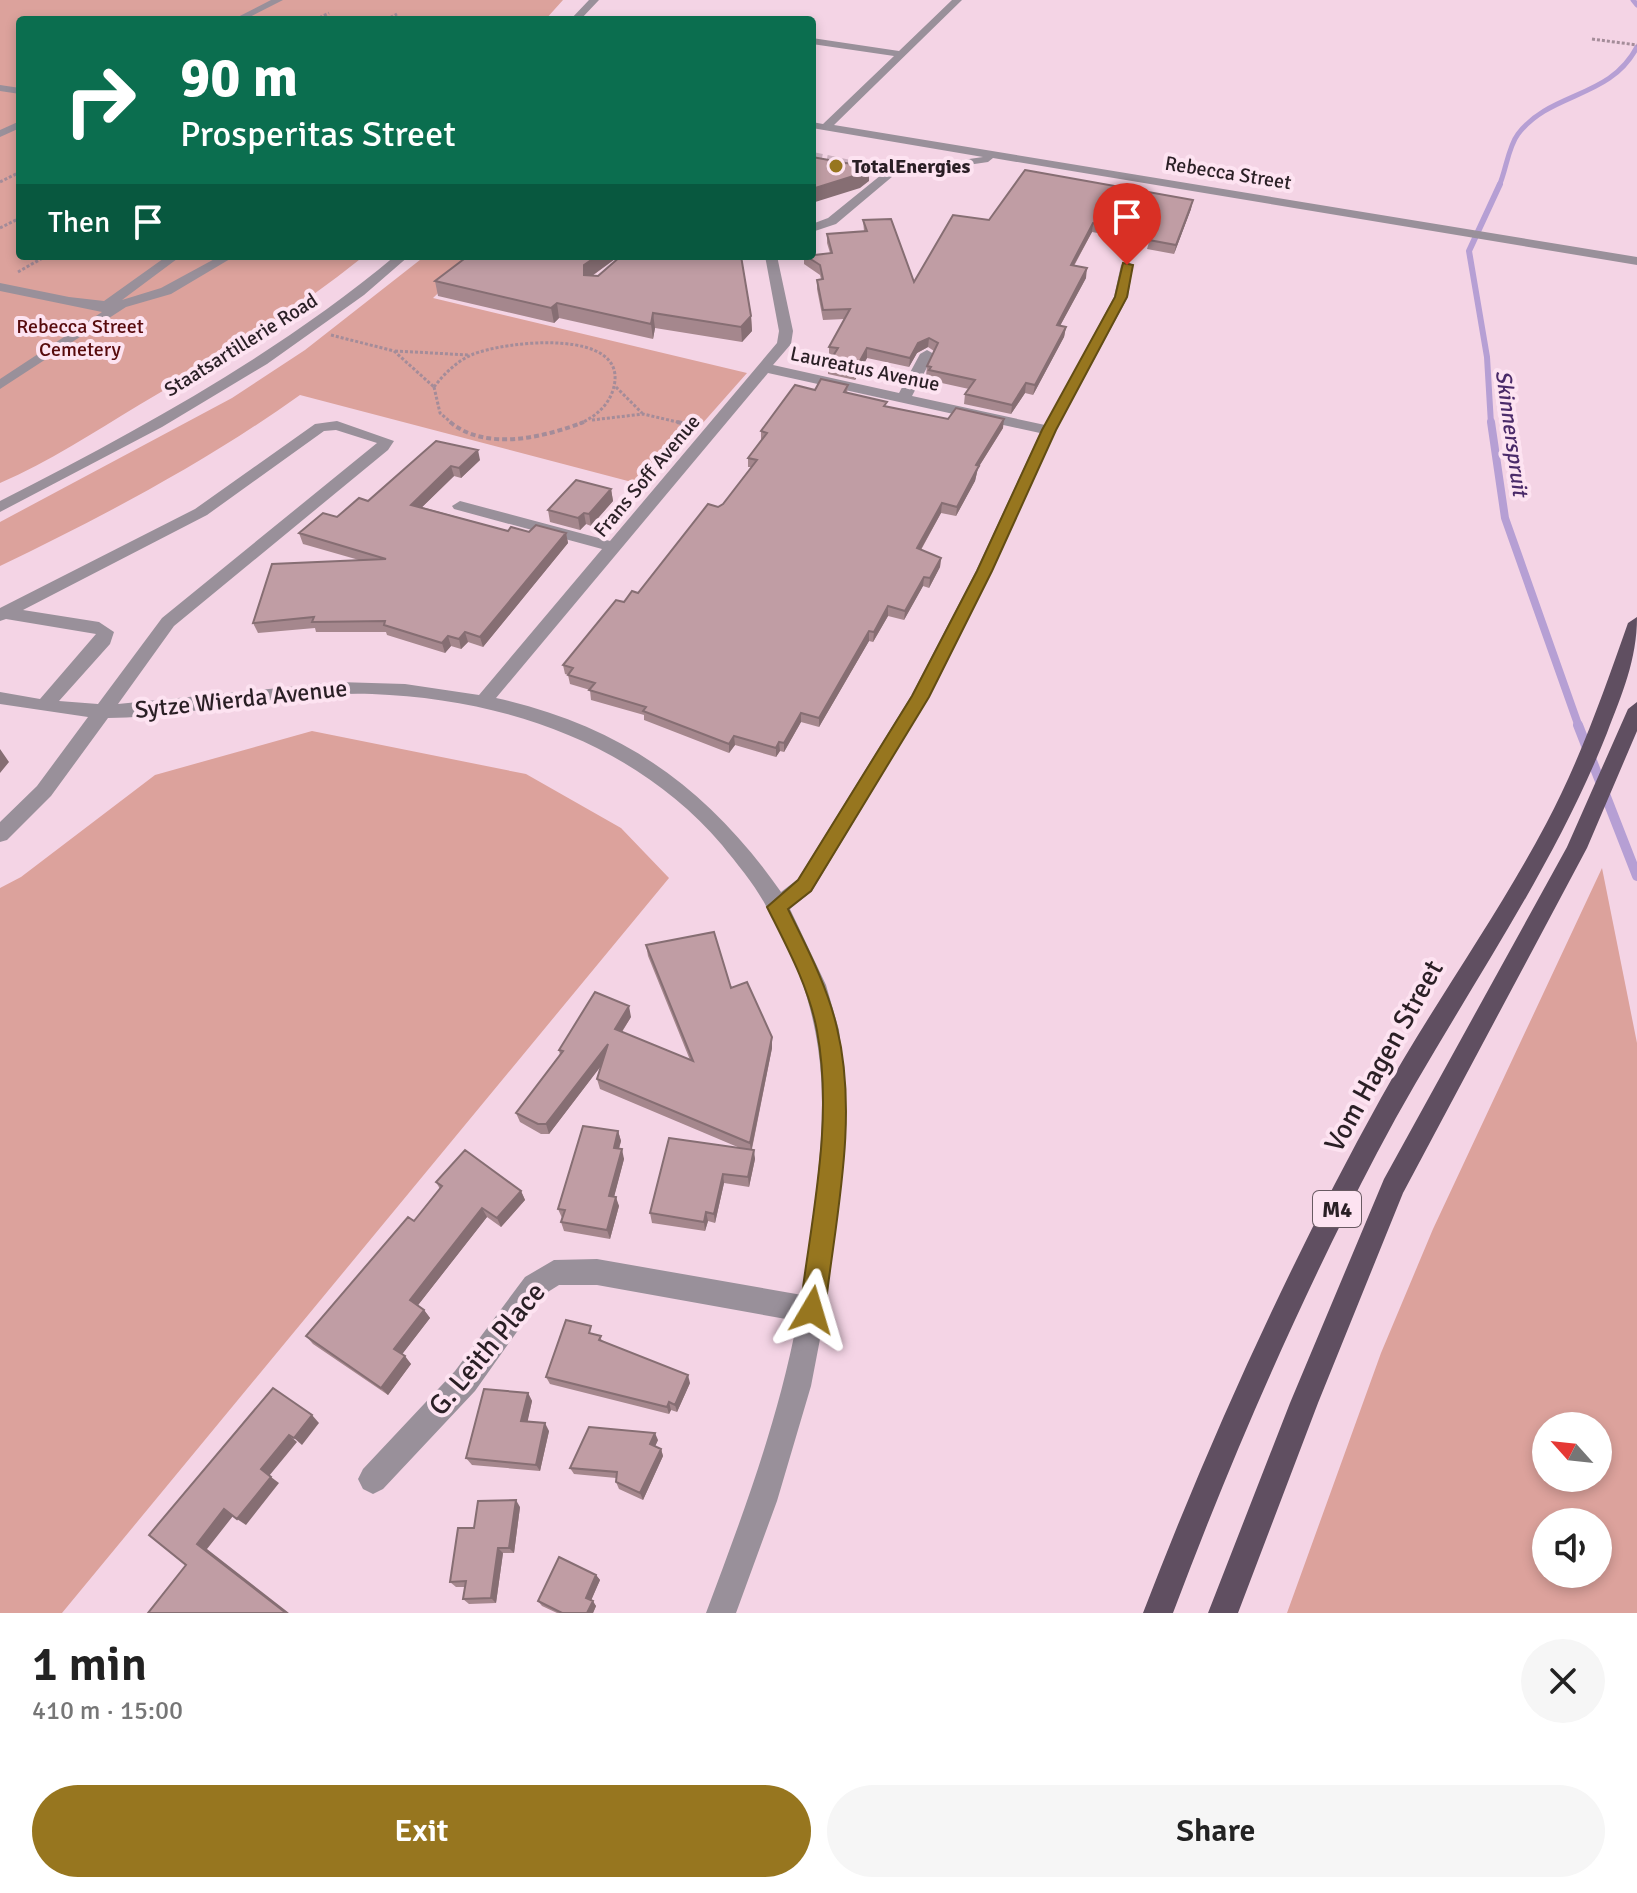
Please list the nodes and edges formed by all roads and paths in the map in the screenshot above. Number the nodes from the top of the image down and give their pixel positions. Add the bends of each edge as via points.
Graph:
1 (278, 0) edge
2 (594, 0) edge
3 (957, 0) edge
4 (329, 13) dead end
5 (397, 14) dead end
6 (245, 16) edge
7 (323, 16) edge
8 (393, 16) edge
9 (579, 16) edge
10 (1592, 39) dead end
11 (816, 42) edge
12 (1637, 45) edge
13 (902, 54) junction
14 (816, 126) edge
15 (826, 127) junction
16 (1002, 156) junction
17 (816, 227) edge
18 (39, 260) edge
19 (169, 260) edge
20 (222, 260) edge
21 (398, 260) edge
22 (772, 260) edge
23 (1637, 261) edge
24 (1127, 265) dead end
25 (12, 276) dead end
26 (0, 287) edge
27 (120, 306) junction
28 (102, 308) junction
29 (321, 332) dead end
30 (394, 351) junction
31 (473, 354) junction
32 (927, 354) edge
33 (766, 368) junction
34 (0, 385) edge
35 (434, 387) junction
36 (616, 387) junction
37 (904, 397) junction
38 (643, 414) junction
39 (586, 420) junction
40 (712, 429) junction
41 (1049, 430) junction
42 (92, 457) junction
43 (0, 497) edge
44 (460, 506) dead end
45 (0, 507) edge
46 (614, 547) junction
47 (2, 614) edge
48 (1637, 623) edge
49 (0, 698) edge
50 (483, 702) junction
51 (44, 706) junction
52 (1637, 709) edge
53 (102, 711) junction
54 (0, 834) edge
55 (777, 907) junction
56 (812, 1310) junction
57 (373, 1479) dead end
58 (721, 1613) edge
59 (1158, 1613) edge
60 (1223, 1613) edge

1 - 6 street
2 - 9 street
3 - 13 street
4 - 7 path
5 - 8 path
10 - 12 path
11 - 13 street
13 - 15 street
14 - 15 street, Rebecca Street
15 - 16 street, Rebecca Street
16 - 17 street via 890,173 832,221
16 - 23 street, Rebecca Street
18 - 25 path
19 - 28 street
20 - 27 street via 164,294
21 - 42 street, Staatsartillerie Road via 281,347
22 - 33 street, Frans Soff Avenue via 786,337
24 - 41 street via 1121,297
26 - 28 street
27 - 28 street
27 - 34 street
29 - 30 path
30 - 31 path
30 - 35 path
31 - 35 path via 444,373
31 - 36 path via 520,341 565,343 601,356 612,366
32 - 37 street
33 - 37 street, Laureatus Avenue
33 - 40 street, Frans Soff Avenue
35 - 39 path via 437,411 447,421 483,436 531,438
36 - 38 path
36 - 39 path via 609,403
37 - 41 street, Laureatus Avenue
38 - 39 path
38 - 40 path
40 - 46 street, Frans Soff Avenue
41 - 55 street via 920,697 805,885
42 - 43 street, Staatsartillerie Road
42 - 45 street, Staatsartillerie Road
44 - 46 street
46 - 50 street, Frans Soff Avenue
47 - 51 street via 105,632 104,640
47 - 53 street via 201,512 320,427 337,425 386,441 168,622
48 - 59 main road, Vom Hagen Street / M4 via 1556,825 1404,1080 1292,1294 1228,1433
49 - 51 street, Sytze Wierda Avenue
50 - 53 street, Sytze Wierda Avenue via 408,690 331,687
50 - 55 street, Sytze Wierda Avenue via 575,729 654,772 737,848
51 - 53 street, Sytze Wierda Avenue
52 - 60 main road, M4 via 1577,848 1393,1187
53 - 54 street via 44,791
55 - 56 street, Sytze Wierda Avenue via 813,979 827,1030 834,1087
56 - 57 street, G. Leith Place via 597,1272 554,1273 534,1286 465,1381
56 - 58 street, Sytze Wierda Avenue via 763,1502

